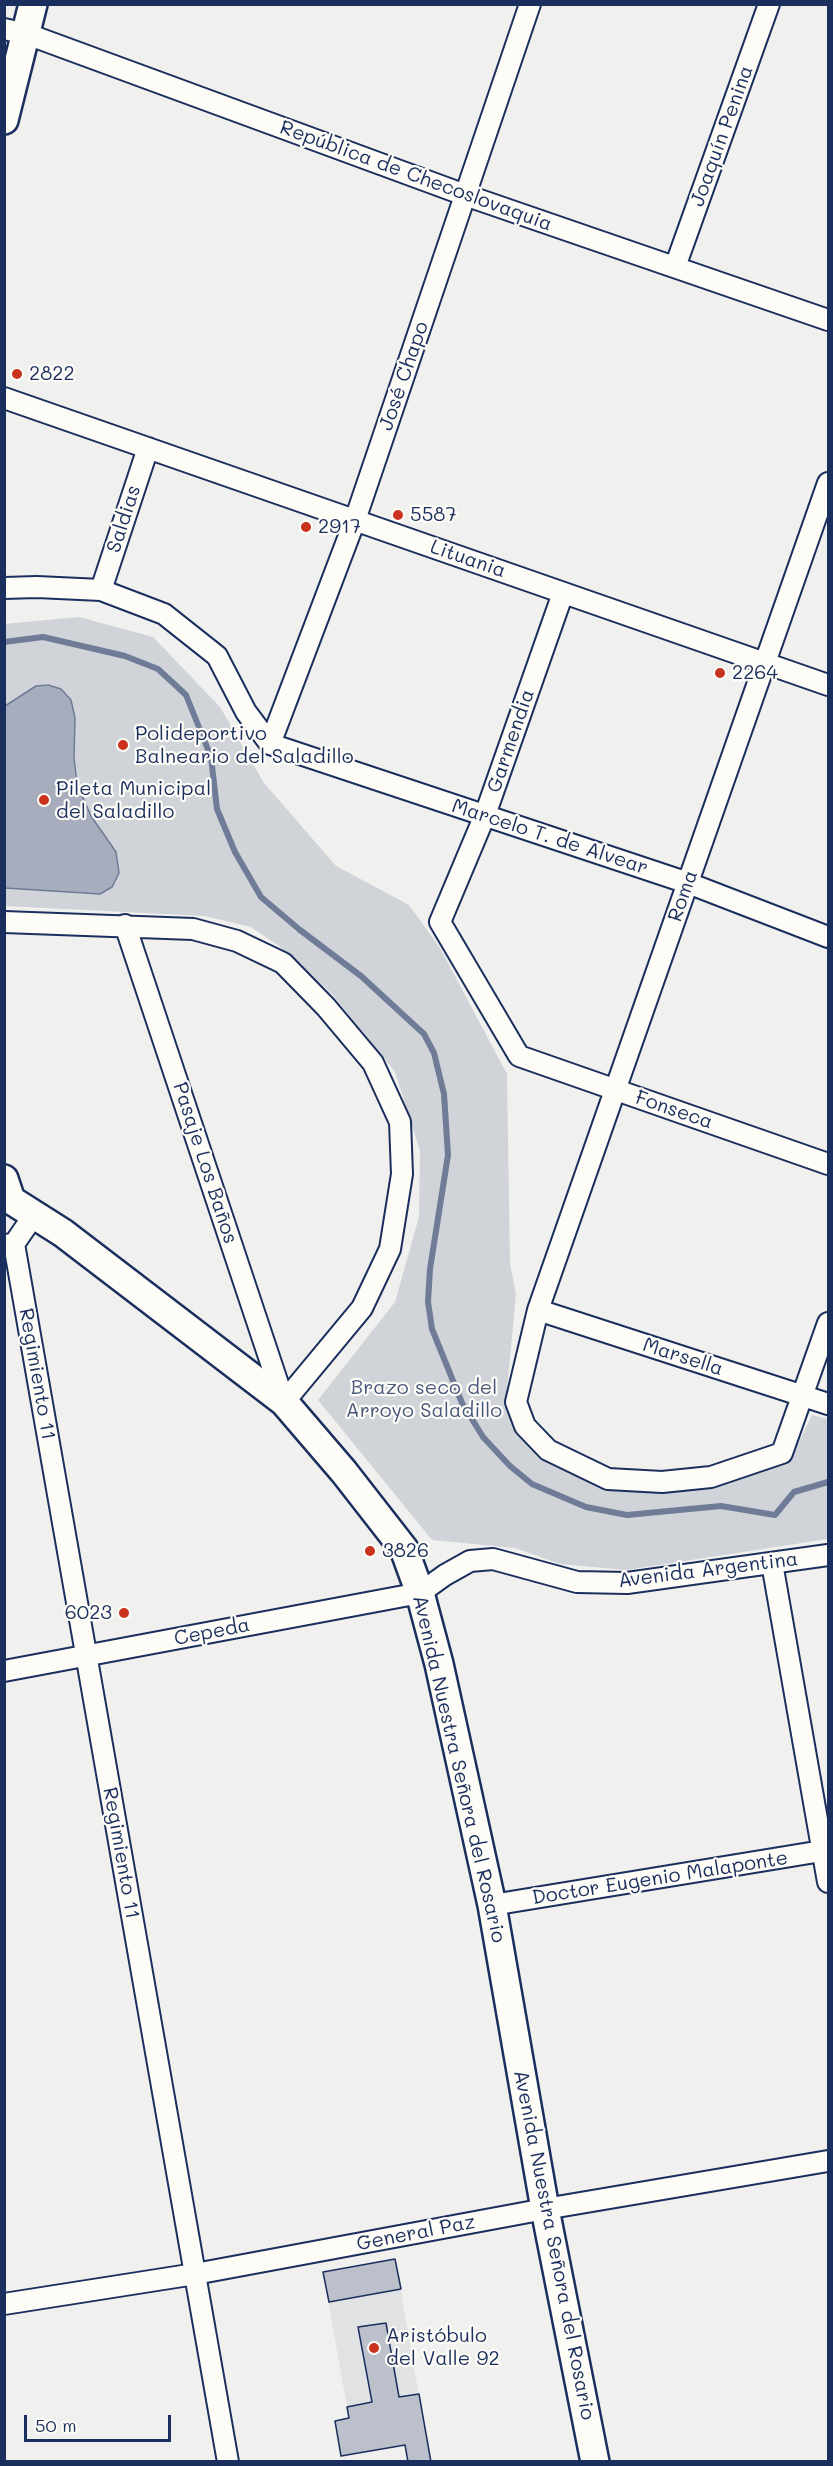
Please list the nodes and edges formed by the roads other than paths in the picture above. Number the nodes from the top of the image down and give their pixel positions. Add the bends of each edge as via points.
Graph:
1 (33, 4) edge
2 (530, 4) edge
3 (769, 4) edge
4 (16, 31) edge
5 (4, 120) edge
6 (465, 195) junction
7 (675, 267) junction
8 (828, 320) edge
9 (4, 398) edge
10 (148, 448) junction
11 (828, 483) edge
12 (355, 520) junction
13 (4, 588) edge
14 (101, 590) junction
15 (563, 593) junction
16 (765, 663) junction
17 (828, 685) edge
18 (270, 744) junction
19 (485, 815) junction
20 (688, 883) junction
21 (4, 922) edge
22 (125, 925) junction
23 (828, 937) edge
24 (519, 1056) joint
25 (615, 1090) junction
26 (828, 1164) edge
27 (4, 1179) edge
28 (34, 1215) junction
29 (9, 1245) edge
30 (538, 1310) junction
31 (828, 1323) edge
32 (803, 1396) junction
33 (284, 1402) junction
34 (828, 1404) edge
35 (828, 1555) edge
36 (772, 1563) junction
37 (420, 1593) junction
38 (86, 1656) junction
39 (4, 1671) edge
40 (826, 1851) edge
41 (828, 1882) edge
42 (492, 1905) junction
43 (828, 2161) edge
44 (545, 2209) junction
45 (195, 2274) junction
46 (4, 2304) edge
47 (228, 2462) edge
48 (595, 2462) edge

1 - 4 street
2 - 6 street, José Chapo
3 - 7 street, Joaquín Penina
4 - 5 street
4 - 6 street, República de Checoslovaquia
6 - 7 street, República de Checoslovaquia
6 - 12 street, José Chapo
7 - 8 street, República de Checoslovaquia
9 - 10 street, Lituania
10 - 12 street, Lituania
10 - 14 street, Saldias
11 - 16 street, Roma
12 - 15 street, Lituania
12 - 18 street, José Chapo
13 - 14 street
14 - 18 street via 164,614 217,656 246,712
15 - 16 street, Lituania
15 - 19 street, Garmendia
16 - 17 street, Lituania
16 - 20 street, Roma
18 - 19 street, Marcelo T. de Alvear
19 - 20 street, Marcelo T. de Alvear
19 - 24 street, Garmendia via 440,922
20 - 23 street, Marcelo T. de Alvear
20 - 25 street, Roma
21 - 22 street
22 - 33 street, Pasaje Los Baños
22 - 33 street via 193,929 237,941 283,963 373,1063 400,1122 402,1174 390,1249 362,1308
24 - 25 street, Fonseca
25 - 26 street, Fonseca
25 - 30 street, Roma
27 - 28 street, Avenida Nuestra Señora del Rosario via 11,1200
28 - 29 street
28 - 33 street, Avenida Nuestra Señora del Rosario
29 - 38 street, Regimiento 11
30 - 32 street, Marsella
30 - 32 street, Roma via 516,1402 525,1426 548,1450 608,1479 662,1482 711,1477 782,1453
31 - 32 street
32 - 34 street, Marsella
33 - 37 street, Avenida Nuestra Señora del Rosario via 404,1550
35 - 36 street, Avenida Argentina
36 - 37 street, Avenida Argentina via 627,1583 577,1581 493,1559 470,1561
36 - 40 street
37 - 38 street, Cepeda
37 - 42 street, Avenida Nuestra Señora del Rosario
38 - 39 street, Cepeda
38 - 45 street, Regimiento 11
40 - 41 street
40 - 42 street, Doctor Eugenio Malaponte
42 - 44 street, Avenida Nuestra Señora del Rosario
43 - 44 street, General Paz
44 - 45 street, General Paz
44 - 48 street, Avenida Nuestra Señora del Rosario
45 - 46 street, General Paz
45 - 47 street, Regimiento 11

